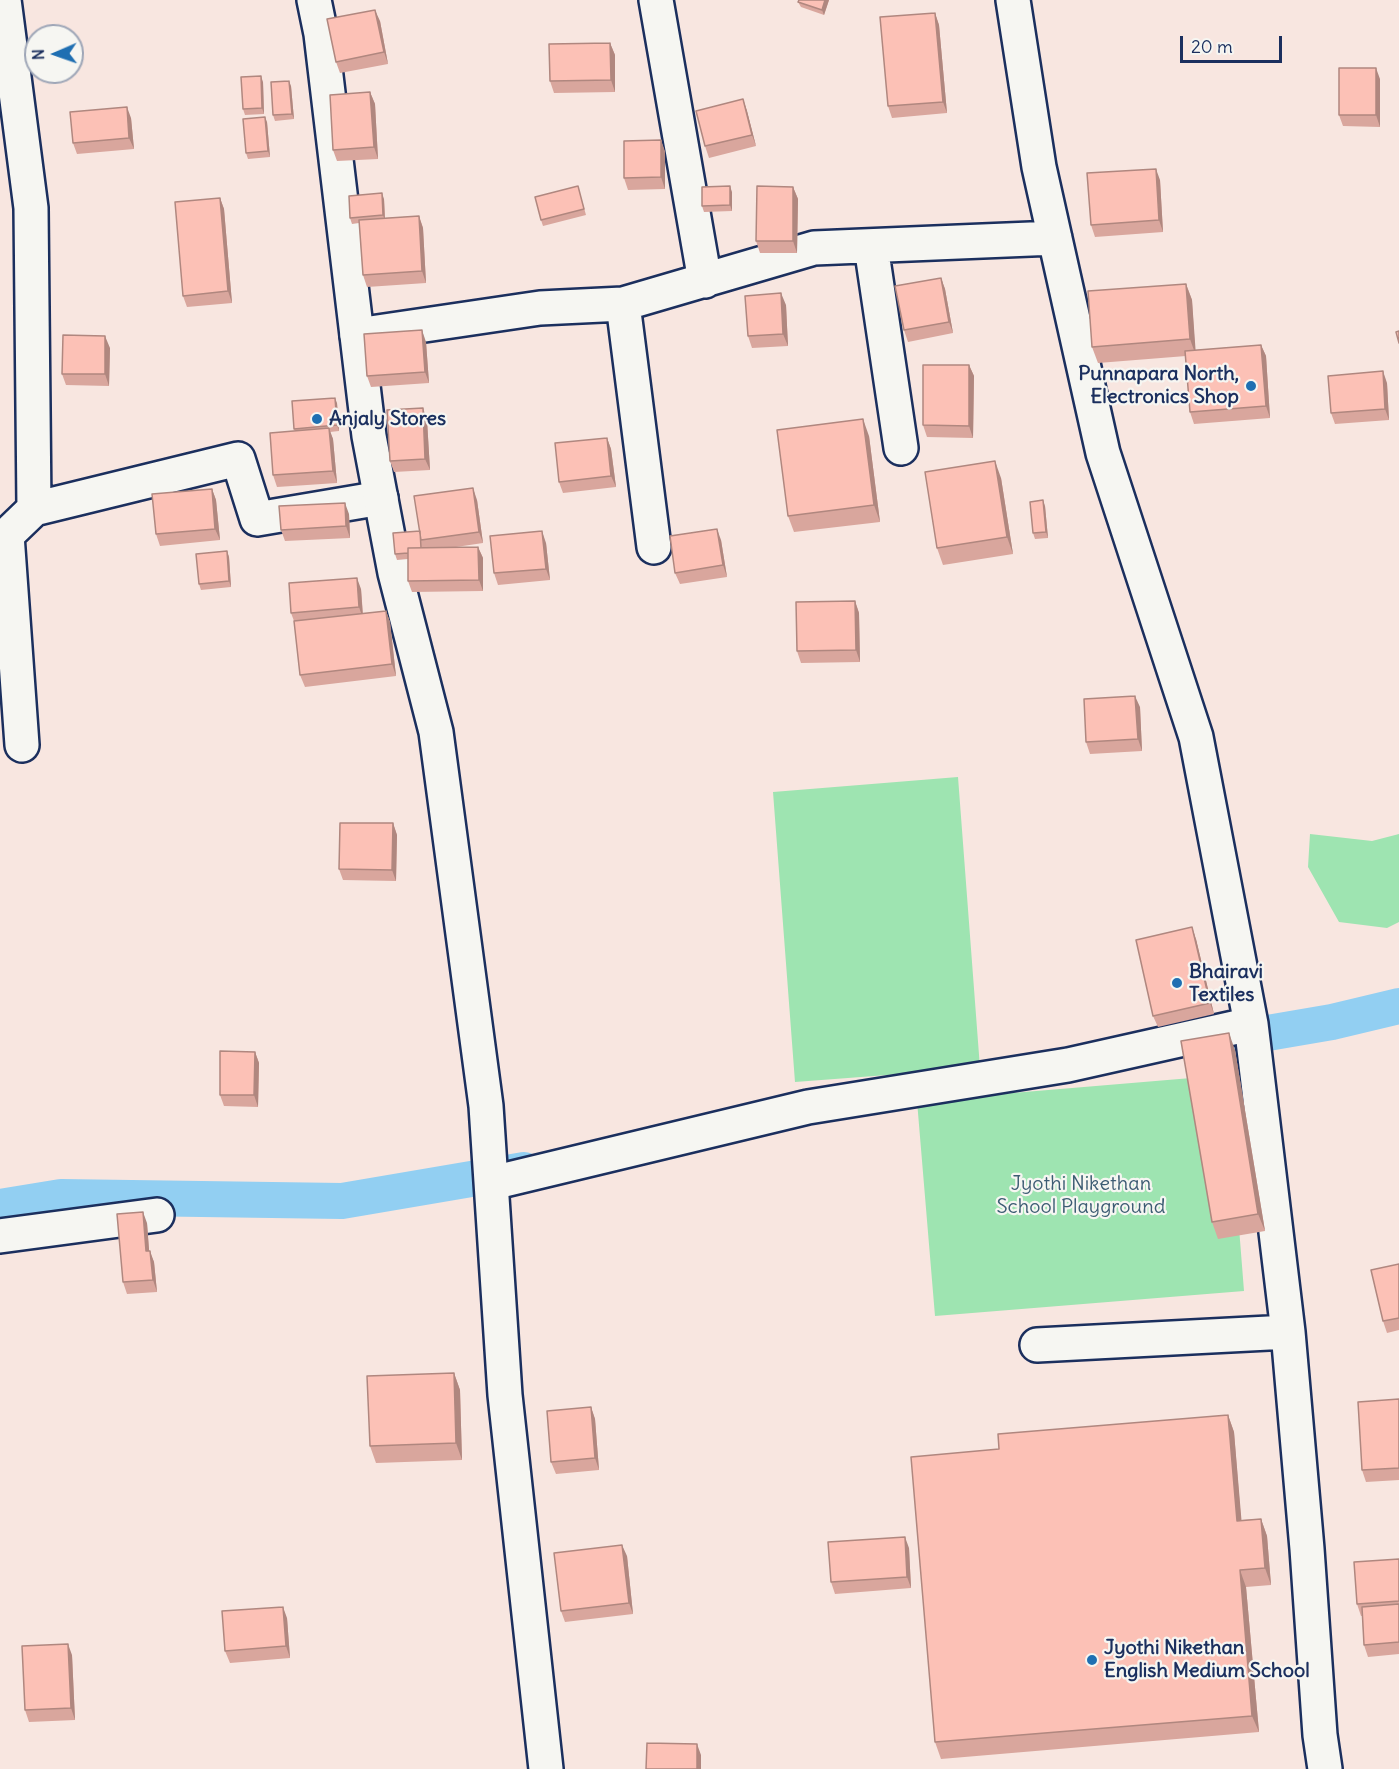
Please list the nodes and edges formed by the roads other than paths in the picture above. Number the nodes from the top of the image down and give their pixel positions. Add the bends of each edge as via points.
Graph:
1 (4, 0) edge
2 (314, 0) edge
3 (656, 0) edge
4 (1013, 0) edge
5 (1055, 238) junction
6 (871, 246) junction
7 (705, 281) junction
8 (623, 304) junction
9 (357, 335) junction
10 (901, 448) dead end
11 (381, 498) junction
12 (34, 509) junction
13 (654, 548) dead end
14 (22, 745) dead end
15 (1252, 1036) junction
16 (491, 1175) junction
17 (157, 1215) dead end
18 (0, 1236) edge
19 (1288, 1332) junction
20 (1037, 1345) dead end
21 (546, 1769) edge
22 (1325, 1769) edge

1 - 12 street via 31,208
2 - 9 street
3 - 7 street
4 - 5 street via 1039,168
5 - 6 street
5 - 15 street via 1103,453 1196,737
6 - 7 street via 814,248
6 - 10 street
7 - 8 street
8 - 9 street via 540,308
8 - 13 street
9 - 11 street
11 - 12 street via 257,519 238,459
11 - 16 street via 395,573 436,732 486,1106
12 - 14 street via 7,536
15 - 16 street via 808,1107
15 - 19 street
16 - 21 street via 505,1395
17 - 18 street
19 - 20 street
19 - 22 street

